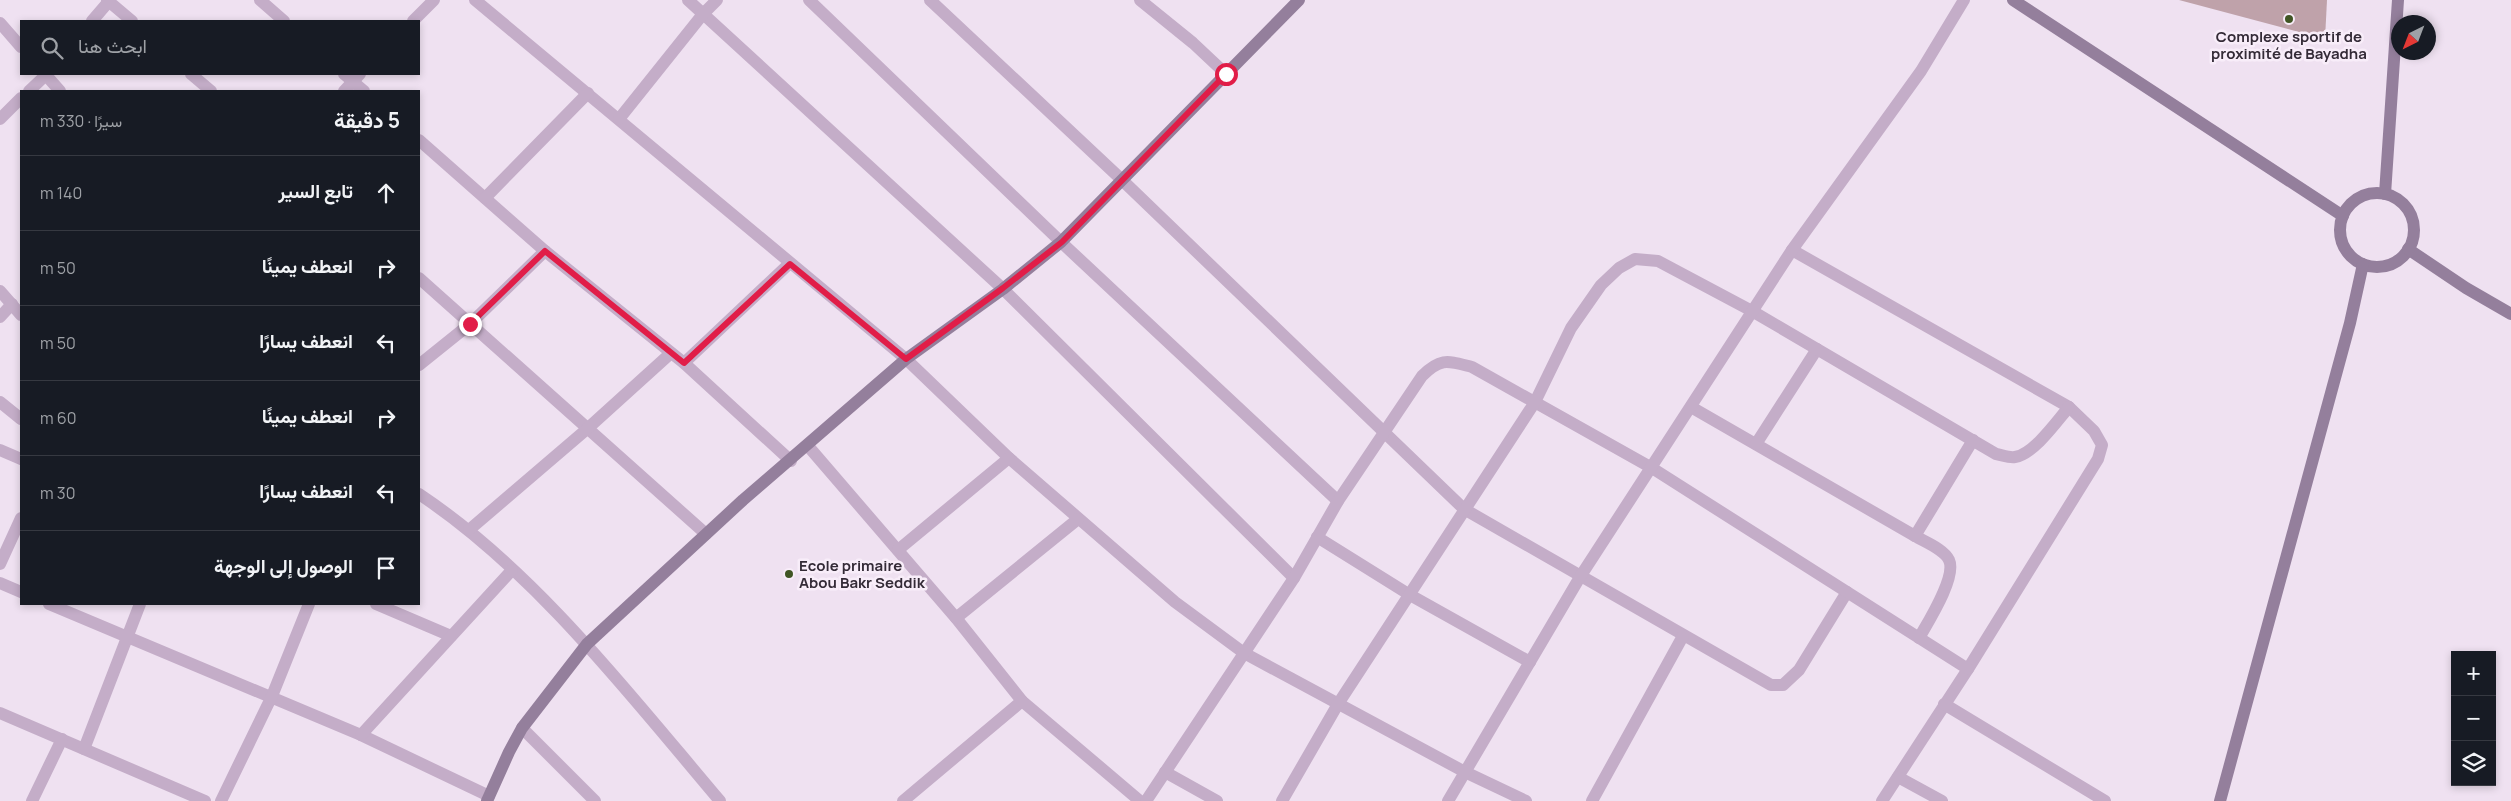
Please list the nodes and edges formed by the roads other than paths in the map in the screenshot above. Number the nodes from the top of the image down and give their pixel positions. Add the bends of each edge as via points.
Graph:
1 (109, 0) edge
2 (260, 0) edge
3 (434, 0) edge
4 (475, 0) edge
5 (688, 0) edge
6 (717, 0) edge
7 (809, 0) edge
8 (930, 0) edge
9 (1140, 0) edge
10 (1299, 0) edge
11 (1964, 0) edge
12 (2013, 0) edge
13 (2398, 0) edge
14 (703, 14) junction
15 (93, 20) edge
16 (131, 20) edge
17 (283, 20) edge
18 (414, 20) edge
19 (0, 23) edge
20 (20, 46) edge
21 (1226, 74) junction
22 (45, 75) edge
23 (47, 75) edge
24 (192, 75) edge
25 (352, 76) edge
26 (30, 90) edge
27 (59, 90) edge
28 (210, 90) edge
29 (345, 90) edge
30 (363, 90) edge
31 (588, 93) junction
32 (20, 99) edge
33 (0, 118) edge
34 (619, 118) junction
35 (420, 141) edge
36 (1121, 179) junction
37 (2385, 194) junction
38 (485, 198) junction
39 (2343, 216) junction
40 (1062, 242) junction
41 (2408, 249) junction
42 (1792, 250) junction
43 (545, 251) junction
44 (790, 264) junction
45 (2363, 264) junction
46 (420, 279) edge
47 (1003, 288) junction
48 (0, 291) edge
49 (12, 304) junction
50 (1752, 311) junction
51 (20, 314) edge
52 (2511, 314) edge
53 (0, 317) edge
54 (470, 324) junction
55 (1817, 349) junction
56 (671, 353) junction
57 (906, 359) junction
58 (684, 363) junction
59 (420, 364) edge
60 (0, 402) edge
61 (1535, 402) junction
62 (1691, 407) junction
63 (2069, 407) junction
64 (20, 418) edge
65 (588, 429) junction
66 (1383, 433) junction
67 (1973, 440) junction
68 (1756, 444) junction
69 (808, 446) junction
70 (0, 450) edge
71 (1009, 458) junction
72 (20, 459) edge
73 (790, 461) junction
74 (1652, 468) junction
75 (420, 495) edge
76 (1338, 501) junction
77 (1464, 509) junction
78 (1078, 519) junction
79 (20, 520) edge
80 (469, 530) junction
81 (706, 534) junction
82 (1915, 536) junction
83 (1317, 537) junction
84 (898, 550) junction
85 (0, 564) edge
86 (512, 570) junction
87 (1580, 577) junction
88 (1294, 578) junction
89 (0, 583) edge
90 (20, 592) edge
91 (1847, 592) junction
92 (1410, 595) junction
93 (51, 605) edge
94 (140, 605) edge
95 (309, 605) edge
96 (378, 605) edge
97 (956, 618) junction
98 (127, 636) junction
99 (451, 636) junction
100 (1683, 636) junction
101 (1919, 638) junction
102 (587, 644) junction
103 (1244, 652) junction
104 (1530, 662) junction
105 (1968, 669) junction
106 (272, 696) junction
107 (1022, 701) junction
108 (1338, 704) junction
109 (1944, 704) junction
110 (0, 713) edge
111 (522, 728) junction
112 (362, 735) junction
113 (62, 739) junction
114 (84, 749) junction
115 (1165, 772) junction
116 (1465, 772) junction
117 (1898, 777) junction
118 (488, 798) edge
119 (32, 801) edge
120 (205, 801) edge
121 (221, 801) edge
122 (595, 801) edge
123 (720, 801) edge
124 (903, 801) edge
125 (1140, 801) edge
126 (1146, 801) edge
127 (1217, 801) edge
128 (1282, 801) edge
129 (1448, 801) edge
130 (1526, 801) edge
131 (1592, 801) edge
132 (1882, 801) edge
133 (1942, 801) edge
134 (2105, 801) edge
135 (2220, 801) edge

1 - 15 street
1 - 16 street
2 - 17 street
3 - 18 street
4 - 31 street
5 - 14 street
6 - 14 street
7 - 40 street
8 - 36 street
9 - 21 street
10 - 21 street
11 - 42 street via 1921,71
12 - 39 street
13 - 37 street
14 - 34 street
14 - 47 street
19 - 20 street
21 - 36 street
22 - 26 street
23 - 27 street
24 - 28 street
25 - 29 street
25 - 30 street
31 - 34 street
31 - 38 street
32 - 33 street
34 - 44 street
35 - 38 street
36 - 40 street
36 - 66 street
37 - 39 street via 2375,193 2356,200
37 - 41 street via 2396,198 2411,216 2414,233
38 - 43 street
39 - 45 street via 2340,230 2343,244 2351,256
40 - 47 street
40 - 76 street
41 - 45 street via 2402,257 2388,264
41 - 52 street
42 - 50 street
42 - 63 street
43 - 54 street
43 - 56 street
44 - 57 street
44 - 58 street
45 - 135 street via 2350,323
46 - 54 street
47 - 57 street
47 - 88 street
48 - 49 street
49 - 51 street
49 - 53 street
50 - 55 street
50 - 61 street via 1658,261 1636,259 1619,268 1602,285 1571,328
50 - 62 street
54 - 59 street
54 - 65 street
55 - 67 street
55 - 68 street
56 - 58 street
56 - 65 street
57 - 69 street
57 - 71 street
58 - 73 street
60 - 64 street
61 - 66 street via 1472,368 1447,361 1435,363 1422,376
61 - 74 street
61 - 77 street
62 - 68 street
62 - 74 street
63 - 67 street via 2037,444 2014,457 1996,454
63 - 105 street via 2094,431 2102,445 2098,459
65 - 80 street
65 - 81 street
66 - 76 street
66 - 77 street
67 - 82 street
68 - 82 street
69 - 73 street
69 - 84 street
70 - 72 street
71 - 78 street
71 - 84 street
73 - 81 street
74 - 87 street
74 - 91 street
75 - 80 street
76 - 83 street
77 - 87 street
77 - 92 street
78 - 97 street
78 - 103 street via 1175,602
79 - 85 street
80 - 86 street
81 - 102 street
82 - 101 street via 1949,560 1951,572
83 - 88 street
83 - 92 street
84 - 97 street
86 - 99 street
86 - 102 street
87 - 100 street
87 - 104 street
88 - 103 street
89 - 90 street
91 - 100 street via 1799,670 1783,685 1771,685
91 - 101 street
92 - 104 street
92 - 108 street
93 - 98 street
94 - 98 street
95 - 106 street
96 - 99 street
97 - 107 street
98 - 106 street
98 - 114 street
99 - 112 street
100 - 131 street
101 - 105 street
102 - 111 street
102 - 123 street
103 - 108 street
103 - 115 street
104 - 116 street
105 - 109 street
106 - 112 street
106 - 121 street
107 - 124 street
107 - 125 street
108 - 116 street
108 - 128 street
109 - 117 street
109 - 134 street
110 - 113 street
111 - 118 street
111 - 122 street
112 - 118 street
113 - 114 street
113 - 119 street
114 - 120 street
115 - 126 street
115 - 127 street
116 - 129 street
116 - 130 street
117 - 132 street
117 - 133 street

